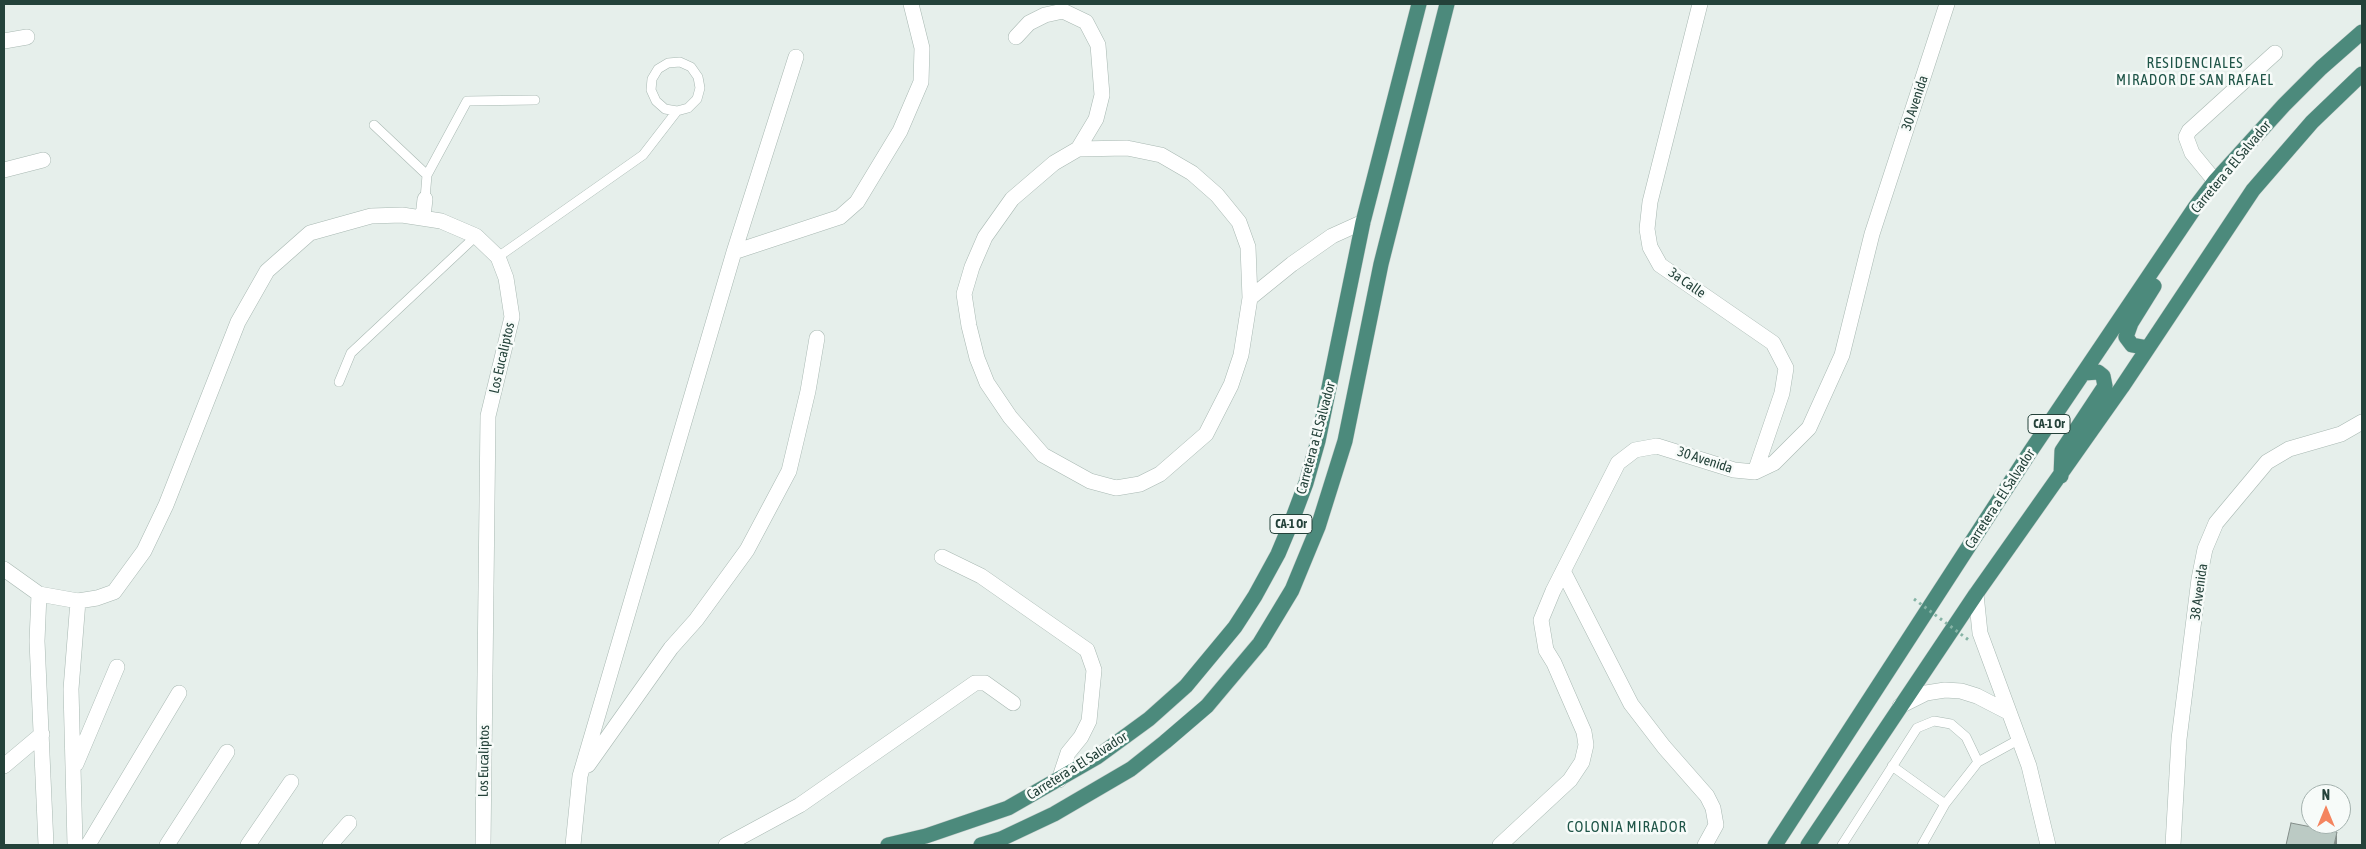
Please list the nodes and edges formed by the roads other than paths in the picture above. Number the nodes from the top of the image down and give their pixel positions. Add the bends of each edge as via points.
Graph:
1 (911, 4) edge
2 (1419, 4) edge
3 (1447, 4) edge
4 (1700, 4) edge
5 (1947, 4) edge
6 (2362, 32) edge
7 (27, 37) dead end
8 (1016, 37) dead end
9 (4, 41) edge
10 (2275, 54) dead end
11 (796, 57) dead end
12 (2362, 74) edge
13 (535, 100) dead end
14 (677, 111) junction
15 (374, 125) dead end
16 (1078, 149) junction
17 (43, 160) dead end
18 (4, 170) edge
19 (427, 175) junction
20 (2215, 181) junction
21 (425, 200) joint
22 (423, 217) junction
23 (1363, 222) junction
24 (2183, 224) junction
25 (476, 236) junction
26 (734, 252) junction
27 (498, 257) junction
28 (1250, 298) junction
29 (817, 338) dead end
30 (2148, 348) junction
31 (2084, 373) junction
32 (339, 382) dead end
33 (2362, 422) edge
34 (1754, 472) junction
35 (2061, 476) junction
36 (942, 558) dead end
37 (4, 569) edge
38 (1563, 571) junction
39 (39, 594) junction
40 (1976, 594) junction
41 (78, 601) junction
42 (117, 667) dead end
43 (179, 693) dead end
44 (1013, 704) dead end
45 (1900, 706) junction
46 (2008, 712) junction
47 (42, 734) junction
48 (1081, 737) junction
49 (2018, 740) junction
50 (227, 752) dead end
51 (1097, 757) junction
52 (1978, 762) junction
53 (4, 766) edge
54 (1892, 766) junction
55 (74, 770) junction
56 (580, 776) junction
57 (1059, 780) junction
58 (291, 782) dead end
59 (1945, 804) junction
60 (349, 823) dead end
61 (2175, 841) edge
62 (46, 845) edge
63 (74, 845) edge
64 (88, 845) edge
65 (167, 845) edge
66 (248, 845) edge
67 (330, 845) edge
68 (483, 845) edge
69 (573, 845) edge
70 (726, 845) edge
71 (888, 845) edge
72 (981, 845) edge
73 (1500, 845) edge
74 (1705, 845) edge
75 (1775, 845) edge
76 (1808, 845) edge
77 (1842, 845) edge
78 (1922, 845) edge
79 (2048, 845) edge

1 - 26 street via 922,48 921,82 900,131 857,202 840,217
2 - 23 highway, Carretera a El Salvador / CA-1 Or
3 - 72 highway, Carretera a El Salvador / CA-1 Or via 1383,255 1345,441 1318,527 1292,590 1260,643 1207,706 1166,742 1131,769 1054,814
4 - 34 street, 3a Calle via 1650,202 1650,247 1660,264 1773,343 1786,368 1782,394
5 - 34 street, 30 Avenida via 1872,234 1842,355 1809,428 1774,463
6 - 20 highway, Carretera a El Salvador / CA-1 Or via 2284,105
7 - 9 street
8 - 16 street via 1029,23 1063,11 1086,22 1098,45 1102,95 1096,118
10 - 20 street via 2186,136 2192,153
11 - 26 street
12 - 30 highway, CA-1 Or via 2312,122 2253,190
13 - 19 lane via 467,101
14 - 14 lane via 688,108 697,99 700,88 691,67 680,62 668,63 658,69 652,79 651,90 660,105
14 - 27 lane via 643,155
15 - 19 lane
16 - 28 street via 1126,148 1161,155 1192,173 1217,195 1239,222 1248,247
16 - 28 street via 1054,162 1012,200 985,237 964,294 977,358 987,383 1010,417 1043,455 1090,481 1116,488 1140,484 1160,474 1206,434 1231,385 1241,355
17 - 18 street
19 - 21 lane
20 - 24 highway, Carretera a El Salvador / CA-1 Or
21 - 22 street
22 - 25 street, Los Eucaliptos via 454,225
22 - 41 street, Los Eucaliptos via 371,216 310,233 267,271 238,322 166,505 144,551 114,592
23 - 28 street via 1332,236
23 - 51 highway, Carretera a El Salvador / CA-1 Or via 1318,441 1306,483 1278,554 1235,627 1186,686 1149,719
24 - 30 highway via 2172,256 2127,331 2126,337 2132,346
24 - 31 highway, Carretera a El Salvador / CA-1 Or
25 - 27 street, Los Eucaliptos
25 - 32 lane via 352,353
26 - 56 street
27 - 68 street, Los Eucaliptos via 506,278 512,317 488,416
29 - 56 street via 789,471 752,541
30 - 35 highway, CA-1 Or
31 - 35 highway via 2098,372 2103,376 2105,386 2062,451
31 - 75 highway, Carretera a El Salvador / CA-1 Or
33 - 61 street, 38 Avenida via 2341,434 2289,449 2268,462 2216,523 2205,549 2199,578 2179,739
34 - 38 street, 30 Avenida via 1734,470 1669,448 1648,446 1635,450 1618,463
35 - 40 highway, CA-1 Or
36 - 48 street via 981,576 1087,650 1094,670 1089,721
37 - 39 street
38 - 73 street, 30 Avenida via 1541,620 1542,637 1584,732 1586,745 1582,762 1570,780
38 - 74 street via 1631,704 1707,796 1716,825
39 - 41 street
39 - 47 street via 37,641
40 - 45 highway, CA-1 Or
40 - 46 street via 1980,633
41 - 55 street via 71,688
42 - 55 street
43 - 64 street
44 - 70 street via 985,683 975,683 800,805
45 - 46 street via 1926,693 1945,690 1977,696
45 - 76 highway, CA-1 Or
46 - 49 street
47 - 53 street
47 - 62 street
48 - 51 street
48 - 57 street via 1068,753
49 - 52 lane
49 - 79 street via 2029,766
50 - 65 street
51 - 57 highway, Carretera a El Salvador / CA-1 Or
52 - 54 lane via 1966,737 1951,724 1934,721 1917,728
52 - 59 lane
54 - 59 lane
54 - 77 lane
55 - 63 street
56 - 69 street
57 - 71 highway, Carretera a El Salvador / CA-1 Or via 1008,808 926,836
58 - 66 street
59 - 78 lane
60 - 67 street

